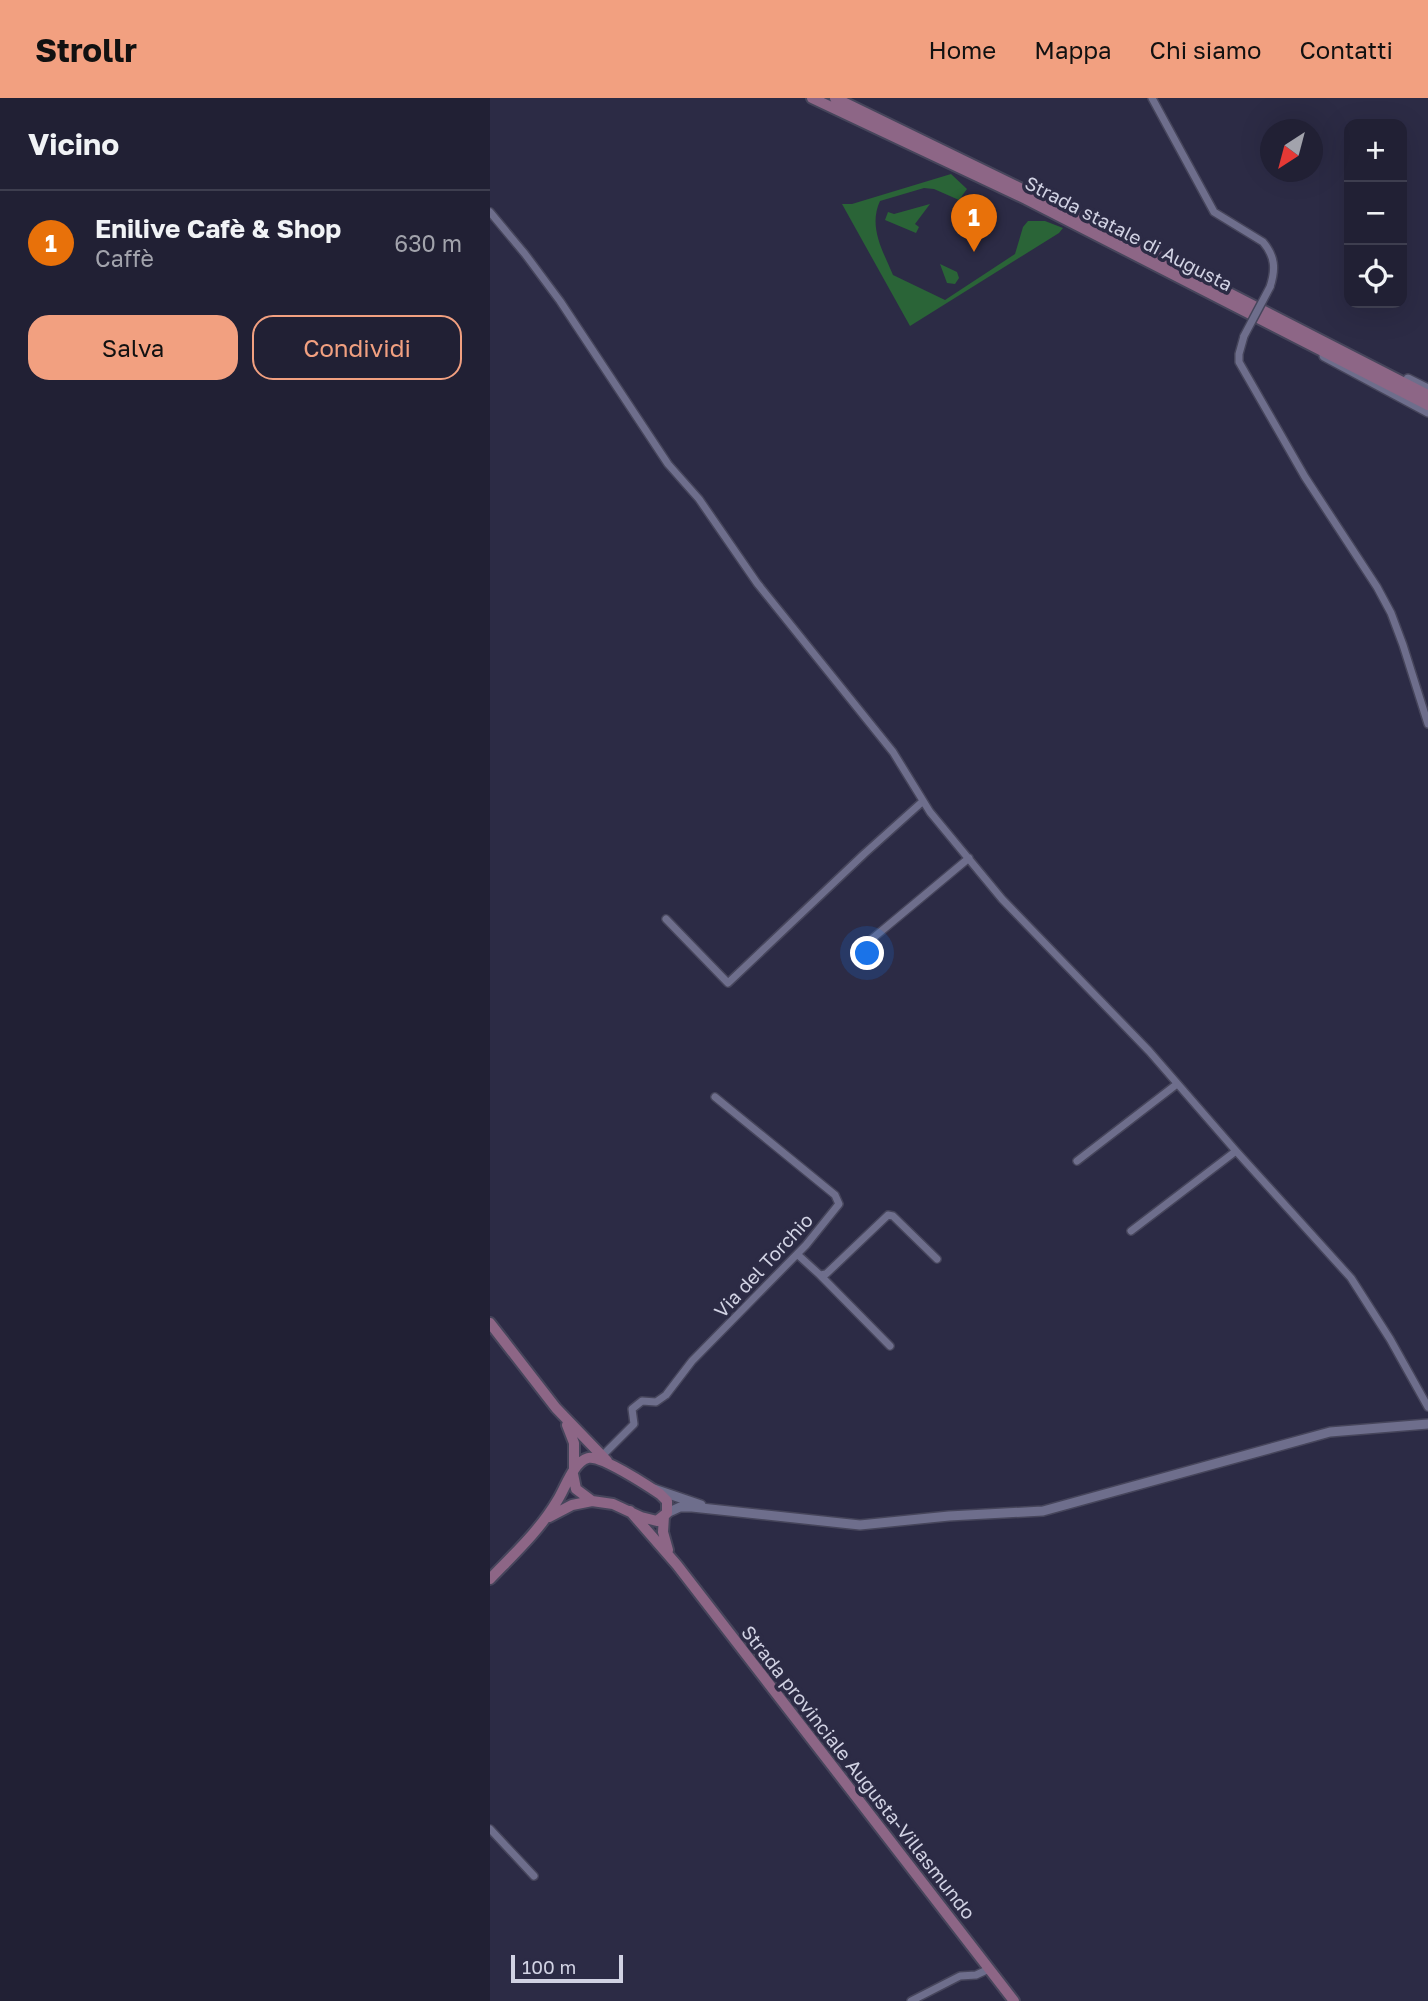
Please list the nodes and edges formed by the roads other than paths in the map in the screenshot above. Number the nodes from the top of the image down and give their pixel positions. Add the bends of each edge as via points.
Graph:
1 (812, 98) edge
2 (835, 98) edge
3 (1152, 98) edge
4 (490, 212) edge
5 (1299, 339) junction
6 (1353, 357) junction
7 (1428, 389) edge
8 (1428, 395) edge
9 (1428, 405) edge
10 (1428, 412) edge
11 (1428, 724) edge
12 (922, 802) junction
13 (969, 858) junction
14 (666, 919) dead end
15 (867, 943) dead end
16 (1177, 1084) junction
17 (715, 1097) dead end
18 (1236, 1152) junction
19 (1077, 1161) dead end
20 (1131, 1231) dead end
21 (797, 1254) junction
22 (937, 1259) dead end
23 (820, 1275) junction
24 (490, 1323) edge
25 (890, 1346) dead end
26 (1428, 1407) edge
27 (556, 1408) junction
28 (1428, 1424) edge
29 (602, 1456) junction
30 (612, 1466) junction
31 (574, 1472) junction
32 (649, 1487) junction
33 (592, 1501) junction
34 (712, 1510) junction
35 (630, 1511) junction
36 (666, 1515) junction
37 (544, 1520) junction
38 (677, 1565) junction
39 (490, 1579) edge
40 (490, 1829) edge
41 (534, 1876) dead end
42 (989, 1969) junction
43 (1013, 2000) edge
44 (911, 2001) edge

1 - 5 main road, Strada statale di Augusta via 1014,193
2 - 6 main road, Strada statale di Augusta
3 - 11 street, bridge via 1214,212 1269,249 1275,272 1244,336 1240,362 1305,477 1386,604
4 - 12 street via 560,301 668,464 893,752
5 - 9 main road, Strada statale di Augusta
5 - 10 street via 1337,365
6 - 7 street
6 - 8 main road, Strada statale di Augusta
12 - 13 street
12 - 14 street via 728,983
13 - 15 street
13 - 16 street
16 - 18 street
16 - 19 street
17 - 21 street, Via del Torchio via 835,1195 839,1204
18 - 20 street
18 - 26 street via 1350,1278
21 - 23 street
21 - 29 street, Via del Torchio via 692,1361 666,1395 656,1402 642,1401 632,1409 634,1424
22 - 23 street via 888,1215 826,1275
23 - 25 street
24 - 27 main road
27 - 29 main road
27 - 31 main road via 573,1437
28 - 34 street via 1330,1432 1042,1511 860,1525
29 - 30 main road
30 - 31 main road via 592,1458 582,1461
30 - 32 main road
31 - 33 main road via 576,1489
31 - 37 main road
32 - 34 street
32 - 36 main road via 665,1498
33 - 35 main road
33 - 37 main road
34 - 36 street via 680,1507
35 - 36 main road via 650,1521
35 - 38 main road
36 - 38 main road via 664,1539
37 - 39 main road
38 - 42 main road, Strada provinciale Augusta-Villasmundo
40 - 41 street
42 - 43 main road, Strada provinciale Augusta-Villasmundo
42 - 44 street via 960,1976

